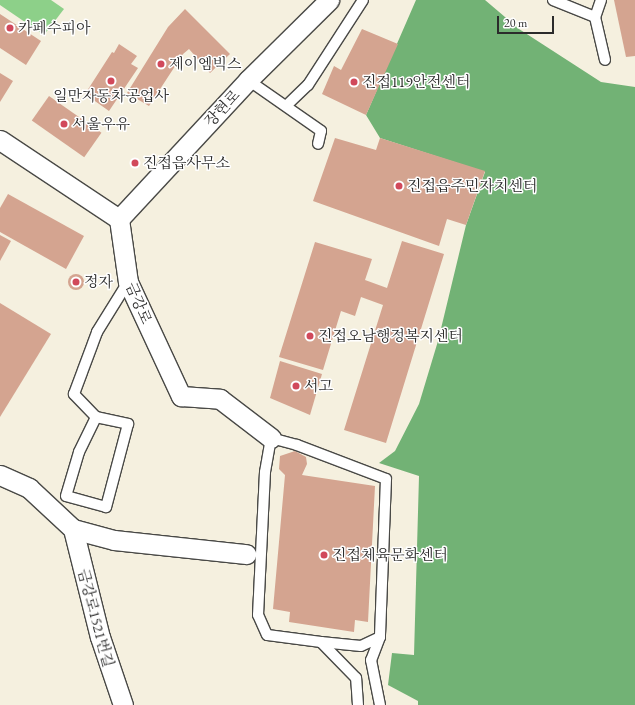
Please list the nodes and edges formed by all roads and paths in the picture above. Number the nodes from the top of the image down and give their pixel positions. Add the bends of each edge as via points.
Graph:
1 (329, 0) edge
2 (363, 0) edge
3 (553, 0) edge
4 (601, 0) edge
5 (595, 17) junction
6 (605, 60) dead end
7 (248, 80) junction
8 (287, 105) junction
9 (0, 140) edge
10 (318, 144) dead end
11 (119, 219) junction
12 (128, 282) junction
13 (96, 417) junction
14 (271, 438) junction
15 (0, 475) edge
16 (72, 529) junction
17 (246, 554) dead end
18 (380, 637) junction
19 (321, 642) junction
20 (123, 705) edge
21 (358, 705) edge
22 (380, 705) edge

1 - 7 street, 장현로
2 - 8 lane via 308,85
3 - 5 lane
4 - 5 lane
5 - 6 lane
7 - 8 lane
7 - 11 street, 장현로
8 - 10 lane via 321,131
9 - 11 street
11 - 12 street, 금강로
12 - 13 lane via 97,332 74,394
12 - 14 street, 금강로 via 181,396 220,399
13 - 13 lane via 79,452 66,496 106,507 128,424
14 - 18 lane via 297,445 386,479
14 - 19 lane via 265,472 258,615 267,635
15 - 16 street via 29,488
16 - 17 street via 114,540
16 - 20 street, 금강로1521번길 via 100,637
18 - 19 lane via 362,646
18 - 22 lane via 370,660
19 - 21 lane via 356,678

